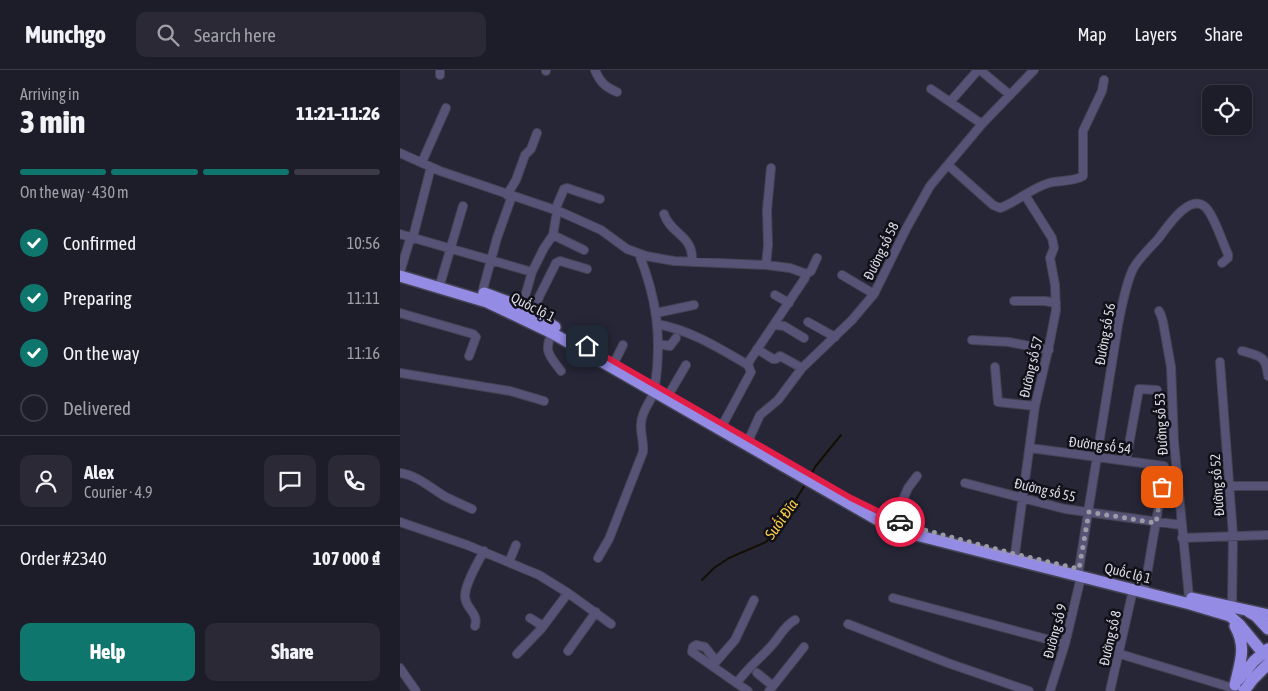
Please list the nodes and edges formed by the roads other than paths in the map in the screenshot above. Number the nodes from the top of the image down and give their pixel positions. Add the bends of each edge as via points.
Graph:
1 (595, 70) edge
2 (1034, 70) edge
3 (977, 71) edge
4 (1104, 80) dead end
5 (931, 89) dead end
6 (617, 92) dead end
7 (1010, 95) junction
8 (950, 102) junction
9 (446, 108) dead end
10 (982, 124) junction
11 (537, 133) dead end
12 (400, 153) edge
13 (422, 162) junction
14 (948, 165) junction
15 (431, 167) junction
16 (771, 168) dead end
17 (509, 195) junction
18 (1025, 195) junction
19 (600, 199) dead end
20 (463, 206) dead end
21 (556, 213) junction
22 (664, 214) dead end
23 (400, 234) edge
24 (553, 235) junction
25 (412, 237) junction
26 (451, 249) junction
27 (584, 250) dead end
28 (639, 254) junction
29 (817, 258) dead end
30 (491, 260) junction
31 (692, 262) junction
32 (1222, 263) dead end
33 (766, 265) junction
34 (588, 269) dead end
35 (532, 272) junction
36 (400, 275) edge
37 (805, 275) junction
38 (842, 275) dead end
39 (442, 280) junction
40 (482, 292) junction
41 (775, 294) dead end
42 (874, 294) junction
43 (1014, 301) dead end
44 (789, 303) junction
45 (1056, 303) junction
46 (694, 305) dead end
47 (522, 307) junction
48 (1159, 312) dead end
49 (400, 313) edge
50 (656, 313) junction
51 (533, 314) junction
52 (808, 322) dead end
53 (657, 324) junction
54 (774, 324) junction
55 (552, 333) junction
56 (834, 337) junction
57 (676, 338) dead end
58 (804, 338) dead end
59 (972, 340) dead end
60 (658, 344) junction
61 (623, 345) dead end
62 (758, 348) junction
63 (1049, 350) junction
64 (1242, 351) dead end
65 (469, 356) dead end
66 (1220, 362) dead end
67 (614, 363) junction
68 (748, 364) junction
69 (686, 366) dead end
70 (994, 367) dead end
71 (802, 368) junction
72 (561, 371) dead end
73 (400, 373) edge
74 (1268, 376) edge
75 (654, 389) junction
76 (1157, 390) dead end
77 (669, 394) junction
78 (544, 401) dead end
79 (1035, 406) junction
80 (723, 424) junction
81 (749, 439) junction
82 (1030, 448) junction
83 (1097, 457) junction
84 (1126, 461) junction
85 (400, 474) edge
86 (803, 474) junction
87 (917, 476) dead end
88 (815, 481) junction
89 (965, 483) dead end
90 (1230, 486) junction
91 (1268, 486) edge
92 (1023, 499) junction
93 (472, 509) dead end
94 (1089, 512) junction
95 (894, 520) junction
96 (400, 522) edge
97 (1156, 523) junction
98 (1181, 525) junction
99 (1233, 535) junction
100 (1268, 535) edge
101 (1182, 538) junction
102 (516, 545) dead end
103 (484, 551) junction
104 (1015, 554) junction
105 (598, 558) dead end
106 (509, 562) junction
107 (1080, 573) junction
108 (1145, 586) junction
109 (1133, 590) junction
110 (568, 593) junction
111 (1189, 597) junction
112 (892, 598) dead end
113 (754, 600) dead end
114 (1229, 610) junction
115 (1245, 610) junction
116 (596, 612) junction
117 (1268, 615) edge
118 (530, 618) dead end
119 (795, 620) dead end
120 (611, 624) dead end
121 (848, 624) dead end
122 (474, 626) dead end
123 (543, 626) junction
124 (1268, 629) edge
125 (1065, 644) junction
126 (804, 647) dead end
127 (568, 651) dead end
128 (1266, 652) edge
129 (517, 654) dead end
130 (1120, 654) junction
131 (1268, 664) edge
132 (400, 668) edge
133 (758, 673) dead end
134 (736, 683) junction
135 (771, 688) edge
136 (1236, 689) edge
137 (416, 691) edge
138 (748, 691) edge
139 (1029, 691) edge
140 (1050, 691) edge
141 (1110, 691) edge

1 - 6 street via 600,82
2 - 7 street, Đường số 58
3 - 7 street
3 - 8 street
4 - 18 street via 1083,131 1083,176 1077,180 1049,183
5 - 8 street
7 - 10 street, Đường số 58
8 - 10 street
9 - 13 street
10 - 14 street, Đường số 58
11 - 17 street
12 - 13 street
13 - 15 street
14 - 18 street via 1000,208
14 - 42 street, Đường số 58 via 924,196
15 - 17 street
15 - 25 street
16 - 33 street via 766,210
17 - 21 street
17 - 30 street
18 - 45 street, Đường số 57 via 1052,238 1054,245 1050,258
19 - 21 street via 567,188
20 - 26 street
21 - 24 street
21 - 28 street via 601,230 617,244
22 - 31 street via 666,221 691,247
23 - 25 street
24 - 27 street
24 - 35 street
25 - 26 street
25 - 36 street
26 - 30 street
26 - 39 street
28 - 31 street via 658,260
28 - 50 street via 650,281
29 - 37 street via 811,271
30 - 35 street
30 - 40 street
31 - 33 street
32 - 83 street, Đường số 56 via 1228,254 1212,219 1203,205 1194,204 1177,214 1136,264 1126,289 1118,325
33 - 37 street via 790,268
34 - 51 street via 560,261 556,263
35 - 47 street
36 - 39 highway, Quốc lộ 1
36 - 55 highway, Quốc lộ 1 via 487,302
37 - 44 street
38 - 42 street
39 - 40 highway, Quốc lộ 1
40 - 47 highway, Quốc lộ 1
41 - 44 street
42 - 56 street, Đường số 58
43 - 45 street
44 - 54 street
45 - 63 street, Đường số 57
46 - 50 street
47 - 51 highway, Quốc lộ 1
48 - 98 street, Đường số 53 via 1171,367
49 - 65 street via 473,334 476,337
50 - 53 street
51 - 67 highway, Quốc lộ 1
52 - 56 street
53 - 60 street
53 - 68 street via 696,336
54 - 58 street
54 - 62 street
55 - 72 street via 547,348
55 - 75 highway, Quốc lộ 1
56 - 71 street, Đường số 58
57 - 60 street via 670,346
59 - 63 street via 1009,342
60 - 75 street
61 - 67 street
62 - 68 street
62 - 71 street via 773,359 780,356
63 - 79 street, Đường số 57
64 - 74 street via 1264,359
66 - 90 street, Đường số 52
67 - 75 highway, Quốc lộ 1
68 - 80 street via 751,372
69 - 77 street
70 - 79 street via 998,402
71 - 81 street, Đường số 58 via 778,400 760,415
73 - 78 street via 502,390
75 - 77 highway, Quốc lộ 1
75 - 86 highway, Quốc lộ 1
75 - 105 street via 642,420 643,452 610,539
76 - 84 street via 1139,390
77 - 80 highway, Quốc lộ 1
79 - 82 street, Đường số 57
80 - 81 highway, Quốc lộ 1
81 - 86 highway, Quốc lộ 1
82 - 83 street, Đường số 54
82 - 92 street, Đường số 57
83 - 84 street, Đường số 54
83 - 94 street, Đường số 56
84 - 97 street, Đường số 54 via 1164,466
85 - 93 street via 414,477
86 - 88 highway, Quốc lộ 1
87 - 95 street
88 - 95 highway, Quốc lộ 1
88 - 107 highway, Quốc lộ 1 via 876,519 908,533
89 - 92 street, Đường số 55
90 - 91 street
90 - 99 street, Đường số 52
92 - 94 street, Đường số 55
92 - 104 street, Đường số 57
94 - 97 street, Đường số 55
94 - 107 street, Đường số 56
95 - 104 highway, Quốc lộ 1
96 - 103 street
97 - 98 street, Đường số 55
97 - 108 street, Đường số 54
98 - 101 street, Đường số 53
99 - 100 street
99 - 101 street
99 - 114 street, Đường số 52
101 - 111 street, Đường số 53
102 - 106 street
103 - 106 street
103 - 122 street via 465,593 475,615
104 - 107 highway, Quốc lộ 1
106 - 110 street
107 - 108 highway, Quốc lộ 1
107 - 109 highway, Quốc lộ 1
107 - 125 street, Đường số 9
108 - 111 highway, Quốc lộ 1
109 - 114 highway, Quốc lộ 1
109 - 130 street, Đường số 8
110 - 116 street
110 - 123 street
111 - 114 highway, Quốc lộ 1
112 - 125 street
113 - 134 street via 735,640 714,664
114 - 115 highway, Quốc lộ 1
114 - 128 highway, Quốc lộ 1
114 - 136 highway via 1242,641
115 - 117 highway, Quốc lộ 1
115 - 124 highway
116 - 120 street
116 - 127 street
118 - 123 street
119 - 134 street
121 - 139 street
123 - 129 street
125 - 140 street, Đường số 9
126 - 135 street
128 - 136 highway via 1243,673
130 - 136 street
130 - 141 street, Đường số 8
131 - 136 highway via 1253,679
132 - 137 street
133 - 135 street
134 - 138 street

